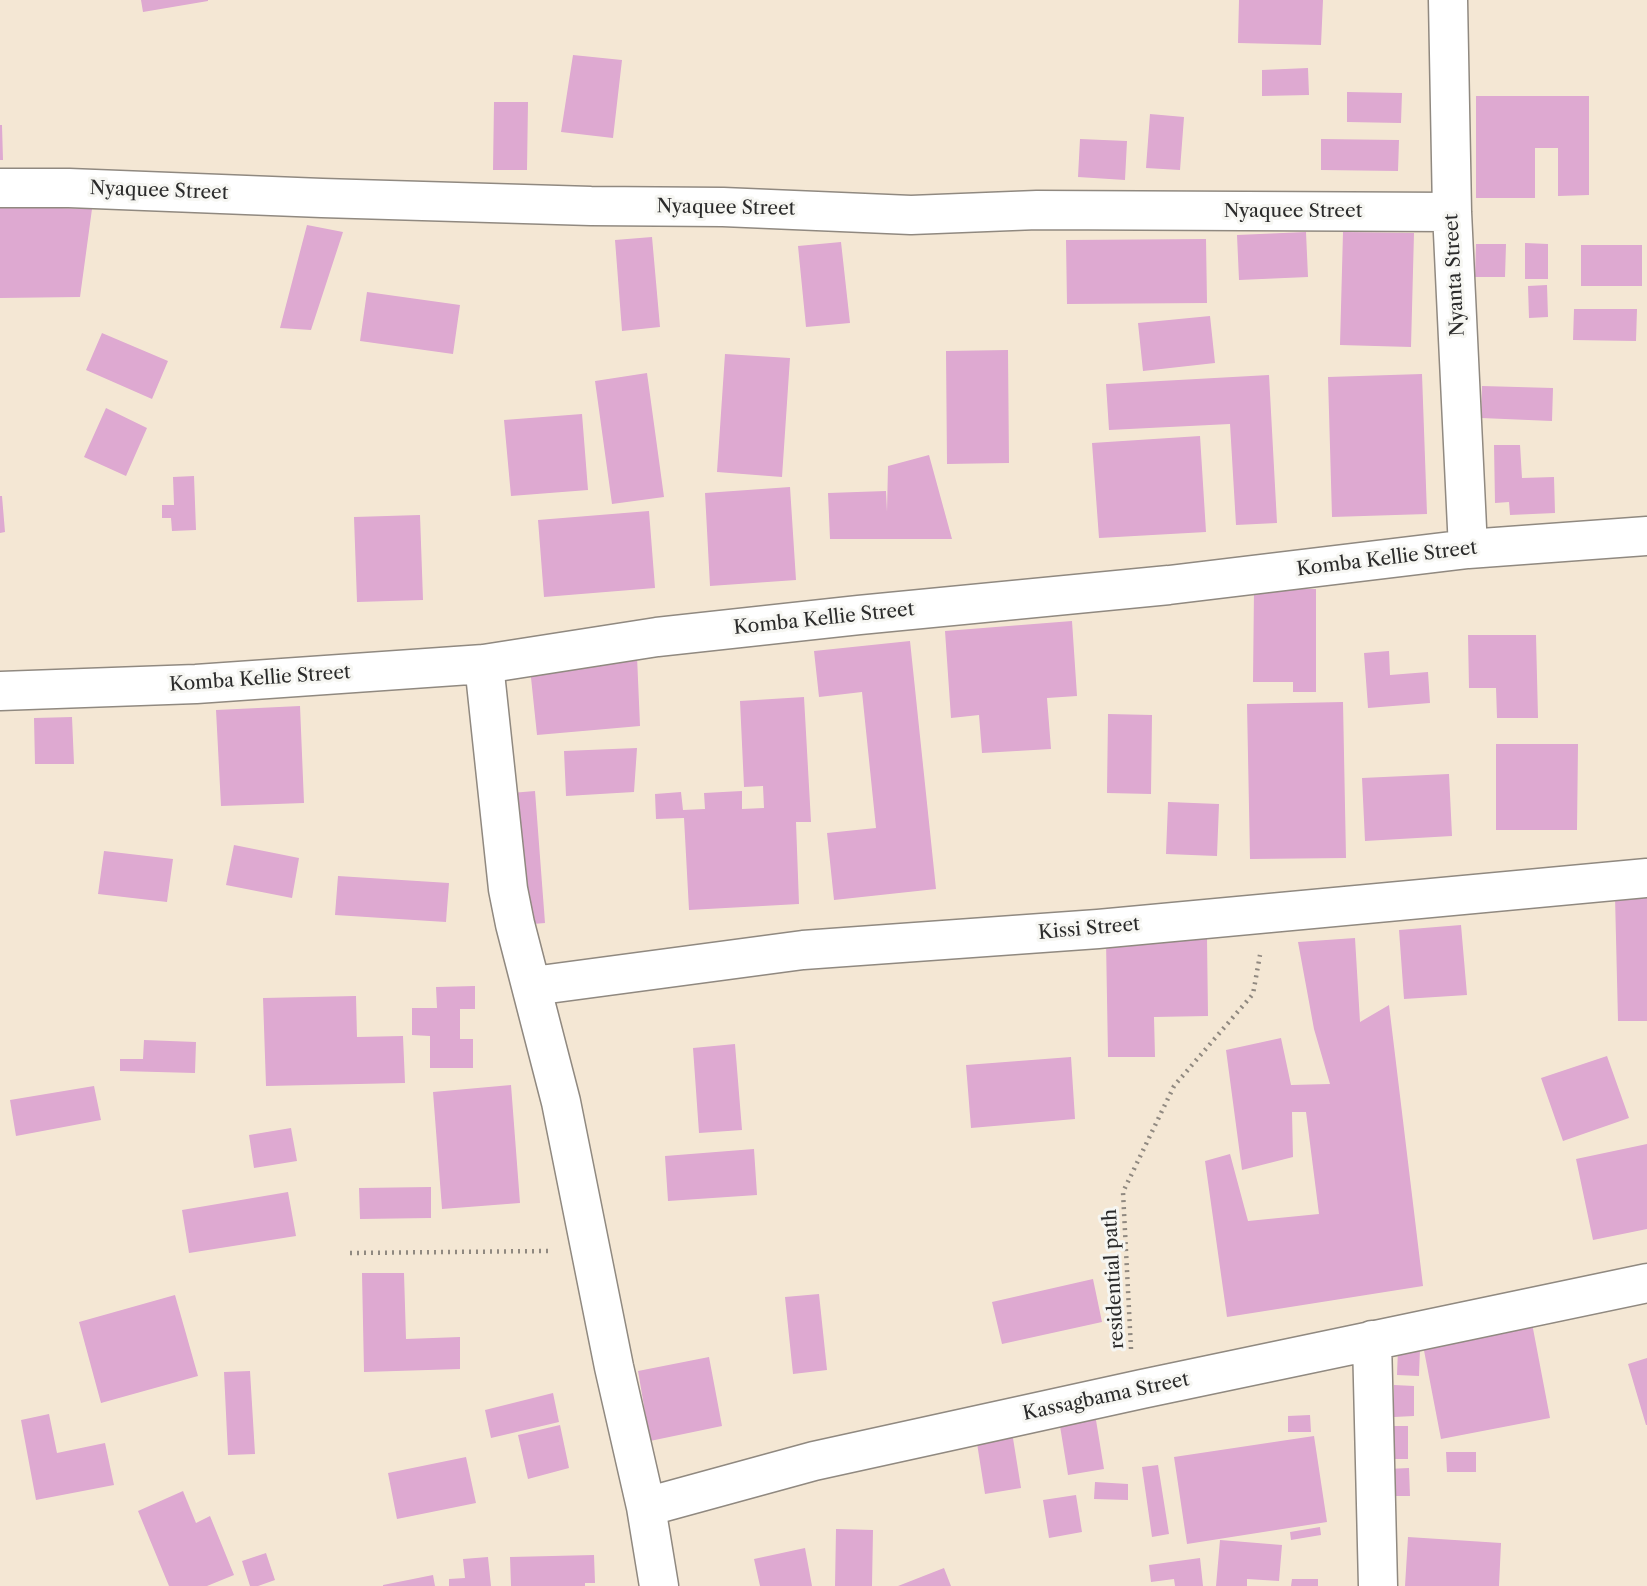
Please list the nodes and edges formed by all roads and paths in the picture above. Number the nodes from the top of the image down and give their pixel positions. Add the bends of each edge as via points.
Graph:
1 (1448, 0) edge
2 (0, 188) edge
3 (1452, 212) junction
4 (1647, 536) edge
5 (1468, 549) junction
6 (484, 664) junction
7 (0, 691) edge
8 (1647, 878) edge
9 (1268, 913) junction
10 (533, 986) junction
11 (590, 1250) junction
12 (350, 1253) dead end
13 (1647, 1283) edge
14 (1372, 1340) junction
15 (1142, 1389) junction
16 (646, 1507) junction
17 (659, 1586) edge
18 (1378, 1586) edge

1 - 3 street, Nyanta Street
2 - 3 street, Nyaquee Street via 911,215 1037,210
3 - 5 street, Nyanta Street
4 - 5 street, Komba Kellie Street
5 - 6 street, Komba Kellie Street via 1169,585 671,635
6 - 7 street, Komba Kellie Street via 196,684
6 - 10 street via 508,890
8 - 9 street, Kissi Street
9 - 10 street, Kissi Street via 803,950
9 - 15 path, residential path via 1253,994 1174,1086 1123,1192 1131,1355
10 - 11 street
11 - 12 path
11 - 16 street
13 - 14 street, Kassagbama Street
14 - 15 street, Kassagbama Street
14 - 18 street
15 - 16 street, Kassagbama Street via 814,1461
16 - 17 street

